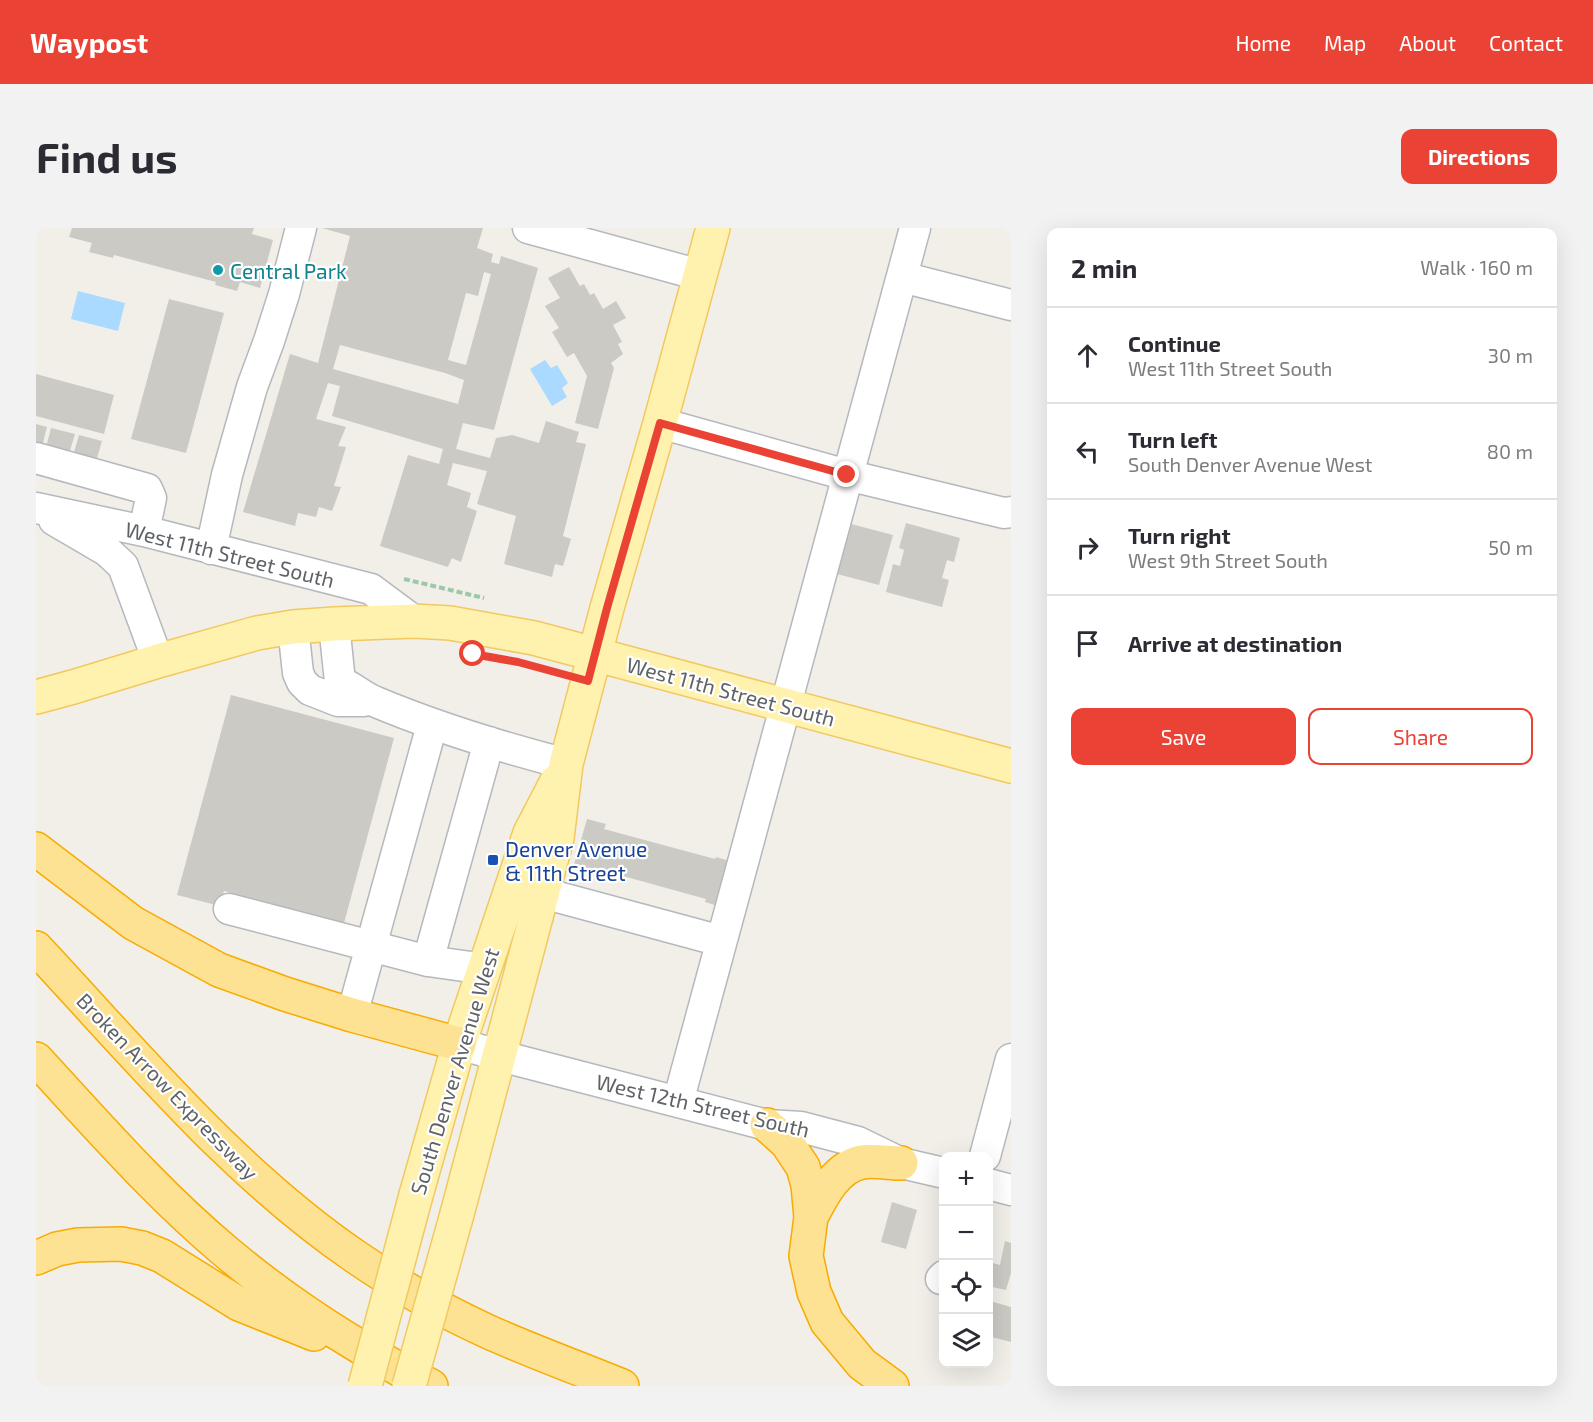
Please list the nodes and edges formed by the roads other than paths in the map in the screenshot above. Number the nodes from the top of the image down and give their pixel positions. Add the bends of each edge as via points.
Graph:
1 (302, 228) edge
2 (528, 228) edge
3 (713, 228) edge
4 (915, 228) edge
5 (700, 275) junction
6 (902, 277) junction
7 (1011, 305) edge
8 (660, 423) junction
9 (36, 458) edge
10 (847, 475) junction
11 (36, 509) edge
12 (1011, 512) edge
13 (144, 531) junction
14 (211, 549) junction
15 (414, 621) junction
16 (334, 624) junction
17 (293, 627) junction
18 (596, 654) junction
19 (158, 661) junction
20 (36, 697) edge
21 (372, 701) junction
22 (785, 705) junction
23 (432, 725) junction
24 (489, 742) junction
25 (566, 764) junction
26 (1011, 766) edge
27 (36, 849) edge
28 (543, 893) junction
29 (229, 909) dead end
30 (722, 940) junction
31 (371, 946) junction
32 (36, 948) edge
33 (428, 961) junction
34 (484, 969) junction
35 (352, 1015) junction
36 (459, 1044) junction
37 (500, 1056) junction
38 (36, 1059) edge
39 (1011, 1059) edge
40 (678, 1102) junction
41 (767, 1125) junction
42 (986, 1152) edge
43 (901, 1163) junction
44 (939, 1172) edge
45 (993, 1185) edge
46 (1011, 1190) edge
47 (811, 1216) junction
48 (36, 1258) edge
49 (387, 1379) edge
50 (431, 1386) edge
51 (622, 1386) edge
52 (892, 1386) edge

1 - 14 street via 230,464
2 - 5 street
3 - 5 main road, South Denver Avenue West
4 - 6 street
5 - 8 main road, South Denver Avenue West
6 - 7 street
6 - 10 street
8 - 10 street
8 - 18 main road, South Denver Avenue West
9 - 13 street via 147,489 151,498
10 - 12 street
10 - 22 street
11 - 13 street, West 11th Street South
11 - 19 street, West 11th Street South via 106,551 123,566
13 - 14 street, West 11th Street South
14 - 15 street, West 11th Street South via 370,589
15 - 16 main road, West 11th Street South
15 - 18 main road, West 11th Street South via 483,628
16 - 17 main road, West 11th Street South
16 - 21 street via 340,682
17 - 19 main road, West 11th Street South
17 - 21 street via 298,673 310,690 338,700
18 - 22 main road, West 11th Street South
18 - 25 main road, South Denver Avenue West
19 - 20 main road
21 - 23 street
22 - 26 main road, West 11th Street South
22 - 30 street
23 - 24 street
23 - 31 street
24 - 25 street
24 - 33 street
25 - 28 main road, South Denver Avenue West via 558,838
25 - 34 main road, South Denver Avenue West via 530,833
27 - 35 highway via 133,923 219,970
28 - 30 street
28 - 37 main road, South Denver Avenue West
29 - 31 street
30 - 40 street
31 - 33 street
31 - 35 street
32 - 51 highway, Broken Arrow Expressway via 199,1123 307,1222 357,1258 452,1313
33 - 34 street
34 - 36 main road, South Denver Avenue West
35 - 36 highway
36 - 37 street, West 12th Street South
36 - 49 main road, South Denver Avenue West, bridge via 416,1195
37 - 40 street, West 12th Street South
37 - 49 main road, South Denver Avenue West, bridge via 457,1214
38 - 49 highway via 139,1171 225,1251
39 - 42 street
40 - 41 street, West 12th Street South
41 - 43 street, West 12th Street South via 801,1127 858,1142
41 - 47 highway via 787,1143 803,1167
43 - 44 street, West 12th Street South
43 - 47 highway via 863,1162 847,1168 824,1192
45 - 46 street
47 - 52 highway via 806,1256 814,1292 827,1322 862,1364
48 - 49 highway via 78,1245 121,1244 142,1248 162,1256 239,1304
49 - 50 highway

